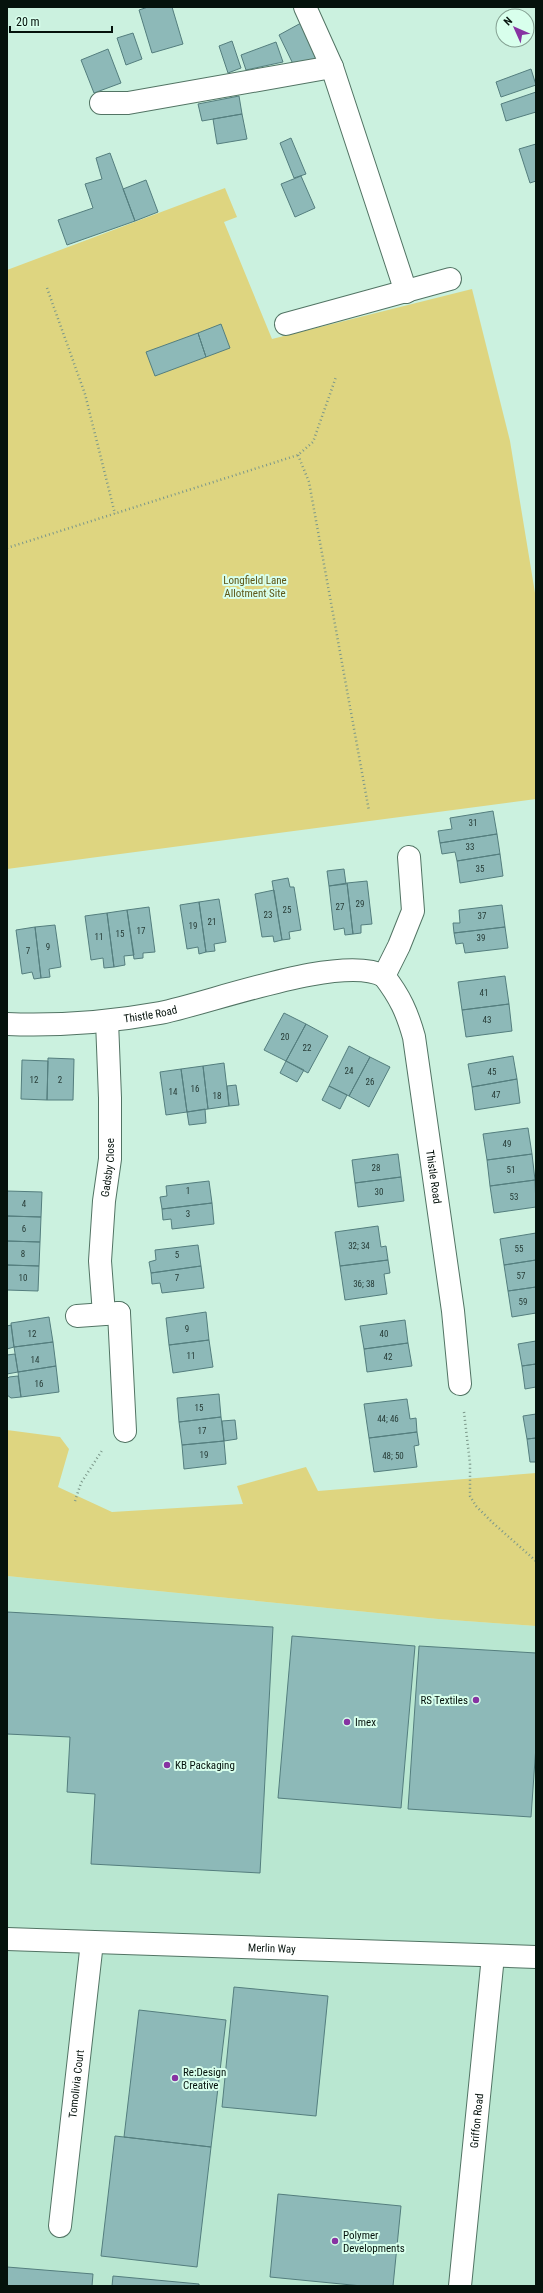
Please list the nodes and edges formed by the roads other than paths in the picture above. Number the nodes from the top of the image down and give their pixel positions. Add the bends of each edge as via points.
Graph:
1 (305, 7) edge
2 (332, 68) junction
3 (101, 103) dead end
4 (450, 280) dead end
5 (406, 292) junction
6 (286, 324) dead end
7 (409, 857) dead end
8 (384, 976) junction
9 (107, 1021) junction
10 (7, 1024) edge
11 (117, 1313) junction
12 (76, 1316) dead end
13 (460, 1384) road end
14 (125, 1431) road end
15 (7, 1939) edge
16 (92, 1942) junction
17 (493, 1956) junction
18 (536, 1957) edge
19 (60, 2226) dead end
20 (460, 2286) edge

1 - 2 street
2 - 3 street via 128,103
2 - 5 street
4 - 5 street
5 - 6 street
7 - 8 street via 413,911
8 - 9 street, Thistle Road via 364,969 309,974 161,1012
8 - 13 street, Thistle Road via 407,1012 414,1037 453,1311
9 - 10 street, Thistle Road
9 - 11 street, Gadsby Close via 110,1159 100,1261
11 - 12 street
11 - 14 street, Gadsby Close
15 - 16 street, Merlin Way
16 - 17 street, Merlin Way
16 - 19 street, Tomolivia Court
17 - 18 street, Merlin Way
17 - 20 street, Griffon Road

